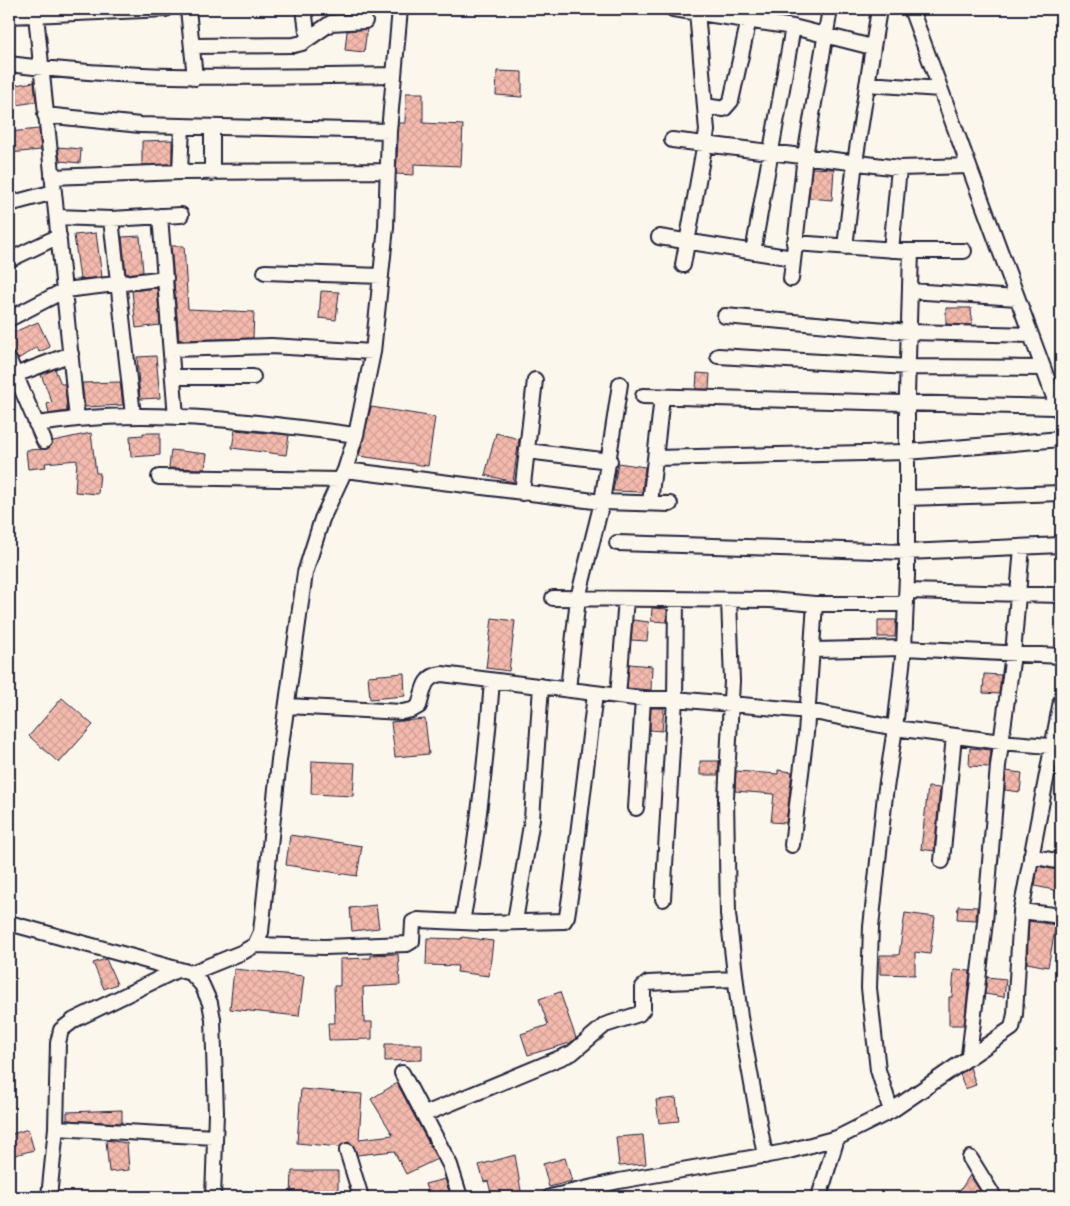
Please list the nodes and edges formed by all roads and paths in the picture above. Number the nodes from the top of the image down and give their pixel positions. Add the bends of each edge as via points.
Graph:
1 (166, 9) edge
2 (188, 9) edge
3 (304, 9) edge
4 (400, 9) edge
5 (673, 9) edge
6 (830, 9) edge
7 (879, 9) edge
8 (911, 9) edge
9 (697, 11) junction
10 (36, 15) junction
11 (9, 16) edge
12 (749, 19) junction
13 (365, 21) dead end
14 (793, 28) junction
15 (826, 35) junction
16 (308, 39) junction
17 (192, 46) junction
18 (872, 47) junction
19 (9, 64) edge
20 (41, 68) junction
21 (394, 75) junction
22 (195, 78) junction
23 (867, 84) junction
24 (940, 88) junction
25 (705, 106) junction
26 (45, 115) junction
27 (182, 126) junction
28 (212, 127) junction
29 (390, 131) junction
30 (672, 140) dead end
31 (706, 144) junction
32 (769, 152) junction
33 (804, 156) junction
34 (855, 162) junction
35 (969, 166) junction
36 (899, 168) junction
37 (388, 171) junction
38 (180, 172) junction
39 (212, 173) junction
40 (52, 177) junction
41 (54, 192) junction
42 (9, 204) edge
43 (181, 215) dead end
44 (160, 216) junction
45 (57, 217) junction
46 (111, 219) junction
47 (59, 236) junction
48 (659, 237) dead end
49 (688, 242) junction
50 (794, 243) junction
51 (845, 247) junction
52 (891, 250) junction
53 (911, 251) junction
54 (964, 251) dead end
55 (753, 252) junction
56 (793, 258) junction
57 (9, 260) edge
58 (683, 265) dead end
59 (265, 272) dead end
60 (380, 276) junction
61 (166, 278) junction
62 (791, 279) dead end
63 (118, 283) junction
64 (65, 290) junction
65 (910, 291) junction
66 (1017, 298) junction
67 (725, 316) dead end
68 (9, 319) edge
69 (909, 332) junction
70 (1031, 335) junction
71 (172, 349) junction
72 (373, 352) junction
73 (71, 354) junction
74 (718, 356) dead end
75 (9, 360) edge
76 (909, 367) junction
77 (1043, 368) junction
78 (15, 375) junction
79 (253, 377) dead end
80 (173, 378) junction
81 (535, 380) dead end
82 (620, 384) dead end
83 (643, 396) dead end
84 (662, 397) junction
85 (907, 404) junction
86 (1060, 411) edge
87 (133, 415) junction
88 (176, 417) junction
89 (77, 419) junction
90 (36, 424) junction
91 (356, 435) junction
92 (1061, 439) edge
93 (44, 441) dead end
94 (527, 452) junction
95 (907, 452) junction
96 (655, 458) junction
97 (610, 461) junction
98 (342, 475) junction
99 (159, 478) dead end
100 (522, 493) junction
101 (1061, 493) edge
102 (907, 498) junction
103 (602, 502) junction
104 (650, 504) junction
105 (670, 504) dead end
106 (617, 543) dead end
107 (1061, 545) edge
108 (1022, 547) junction
109 (907, 552) junction
110 (1019, 594) junction
111 (1061, 595) edge
112 (906, 597) junction
113 (553, 598) dead end
114 (578, 598) junction
115 (626, 599) junction
116 (676, 600) junction
117 (730, 600) junction
118 (815, 604) junction
119 (904, 648) junction
120 (813, 650) junction
121 (1013, 654) junction
122 (1061, 656) edge
123 (492, 681) junction
124 (541, 686) junction
125 (568, 689) junction
126 (595, 694) junction
127 (618, 696) junction
128 (643, 698) junction
129 (675, 698) junction
130 (1061, 701) edge
131 (732, 704) junction
132 (287, 706) junction
133 (808, 711) junction
134 (895, 728) junction
135 (954, 736) junction
136 (1001, 742) junction
137 (1057, 746) edge
138 (636, 808) dead end
139 (792, 845) dead end
140 (1031, 856) junction
141 (942, 861) dead end
142 (1061, 862) edge
143 (663, 899) dead end
144 (1021, 911) junction
145 (1061, 916) edge
146 (515, 920) junction
147 (462, 922) junction
148 (9, 923) edge
149 (254, 945) junction
150 (177, 970) junction
151 (191, 973) junction
152 (734, 979) junction
153 (969, 1055) junction
154 (402, 1073) dead end
155 (891, 1111) junction
156 (425, 1114) junction
157 (56, 1128) junction
158 (214, 1137) junction
159 (837, 1138) junction
160 (347, 1151) dead end
161 (765, 1156) junction
162 (970, 1158) dead end
163 (590, 1192) edge
164 (49, 1197) edge
165 (213, 1197) edge
166 (361, 1197) edge
167 (460, 1197) edge
168 (550, 1197) edge
169 (819, 1197) edge
170 (994, 1197) edge

1 - 10 street
2 - 17 street
3 - 16 street
4 - 21 street
5 - 9 street
6 - 15 street
7 - 18 street
8 - 24 street
9 - 12 street
9 - 25 street
10 - 11 street
10 - 20 street
12 - 14 street
12 - 25 street via 731,101 724,108
13 - 16 street via 331,23
14 - 15 street
14 - 32 street
15 - 18 street
15 - 33 street
16 - 17 street via 294,45
17 - 22 street
18 - 23 street
19 - 20 street
20 - 22 street
20 - 26 street
21 - 22 street
21 - 29 street
23 - 24 street
23 - 34 street
24 - 35 street
25 - 31 street
26 - 27 street
26 - 40 street
27 - 28 street
27 - 38 street
28 - 29 street
28 - 39 street
29 - 37 street
30 - 31 street
31 - 32 street
31 - 49 street
32 - 33 street
32 - 55 street
33 - 34 street
33 - 50 street
34 - 36 street
34 - 51 street
35 - 36 street
35 - 66 street
36 - 52 street
37 - 39 street
37 - 60 street
38 - 39 street
38 - 40 street
40 - 41 street
41 - 42 street
41 - 45 street
43 - 44 street
44 - 46 street
44 - 61 street
45 - 46 street
45 - 47 street
46 - 63 street
47 - 57 street
47 - 64 street
48 - 49 street
49 - 55 street
49 - 58 street
50 - 51 street
50 - 56 street
51 - 52 street
52 - 53 street
53 - 54 street
53 - 65 street
55 - 56 street
56 - 62 street
59 - 60 street
60 - 72 street
61 - 63 street
61 - 71 street
63 - 64 street
63 - 87 street
64 - 68 street
64 - 73 street
65 - 66 street
65 - 69 street
66 - 70 street
67 - 69 street
69 - 70 street
69 - 76 street
70 - 77 street
71 - 72 street via 271,346
71 - 80 street
72 - 91 street
73 - 78 street
73 - 89 street
74 - 76 street
75 - 78 street
76 - 77 street
76 - 85 street
77 - 86 street
78 - 90 street
79 - 80 street
80 - 88 street
81 - 94 street
82 - 97 street
83 - 84 street
84 - 85 street
84 - 96 street
85 - 86 street
85 - 95 street
87 - 88 street
87 - 89 street
88 - 91 street via 276,424
89 - 90 street
90 - 93 street
91 - 98 street
92 - 95 street
94 - 97 street
94 - 100 street
95 - 96 street
95 - 102 street
96 - 104 street
97 - 103 street
98 - 99 street
98 - 100 street
98 - 132 street via 309,557
100 - 103 street
101 - 102 street
102 - 109 street
103 - 104 street
103 - 114 street
104 - 105 street
106 - 109 street
107 - 108 street
108 - 109 street
108 - 110 street
109 - 112 street
110 - 111 street
110 - 112 street
110 - 121 street
112 - 118 street
112 - 119 street
113 - 114 street
114 - 115 street
114 - 125 street
115 - 116 street
115 - 127 street
116 - 117 street
116 - 129 street
117 - 118 street
117 - 131 street
118 - 120 street
119 - 120 street
119 - 121 street
119 - 134 street
120 - 133 street
121 - 122 street
121 - 136 street
123 - 124 street
123 - 132 street via 437,674 425,682 420,706 402,712
123 - 147 street via 485,778
124 - 125 street
124 - 146 street via 532,818
125 - 126 street
126 - 127 street
126 - 146 street via 567,916 558,922
127 - 128 street
128 - 129 street
128 - 138 street
129 - 131 street
129 - 143 street
130 - 137 street
131 - 133 street
131 - 152 street via 726,852
132 - 149 street via 264,920
133 - 134 street
133 - 139 street
134 - 135 street
134 - 155 street via 884,804 869,988 878,1070
135 - 136 street
135 - 141 street
136 - 137 street
136 - 153 street
137 - 140 street
140 - 142 street
140 - 144 street
144 - 145 street
144 - 153 street via 1014,1022 1006,1033
146 - 147 street
147 - 149 street via 415,920 412,941 406,944
148 - 150 street
149 - 151 street
150 - 151 street
150 - 157 street via 74,1020 61,1030
151 - 158 street via 206,994 213,1019
152 - 156 street via 648,983 644,987 639,1014 605,1024 572,1053
152 - 161 street
153 - 155 street
154 - 156 street
155 - 159 street
156 - 167 street via 450,1165
157 - 158 street
157 - 164 street
158 - 165 street
159 - 161 street
159 - 169 street
160 - 166 street
161 - 163 street
162 - 170 street
163 - 168 street

